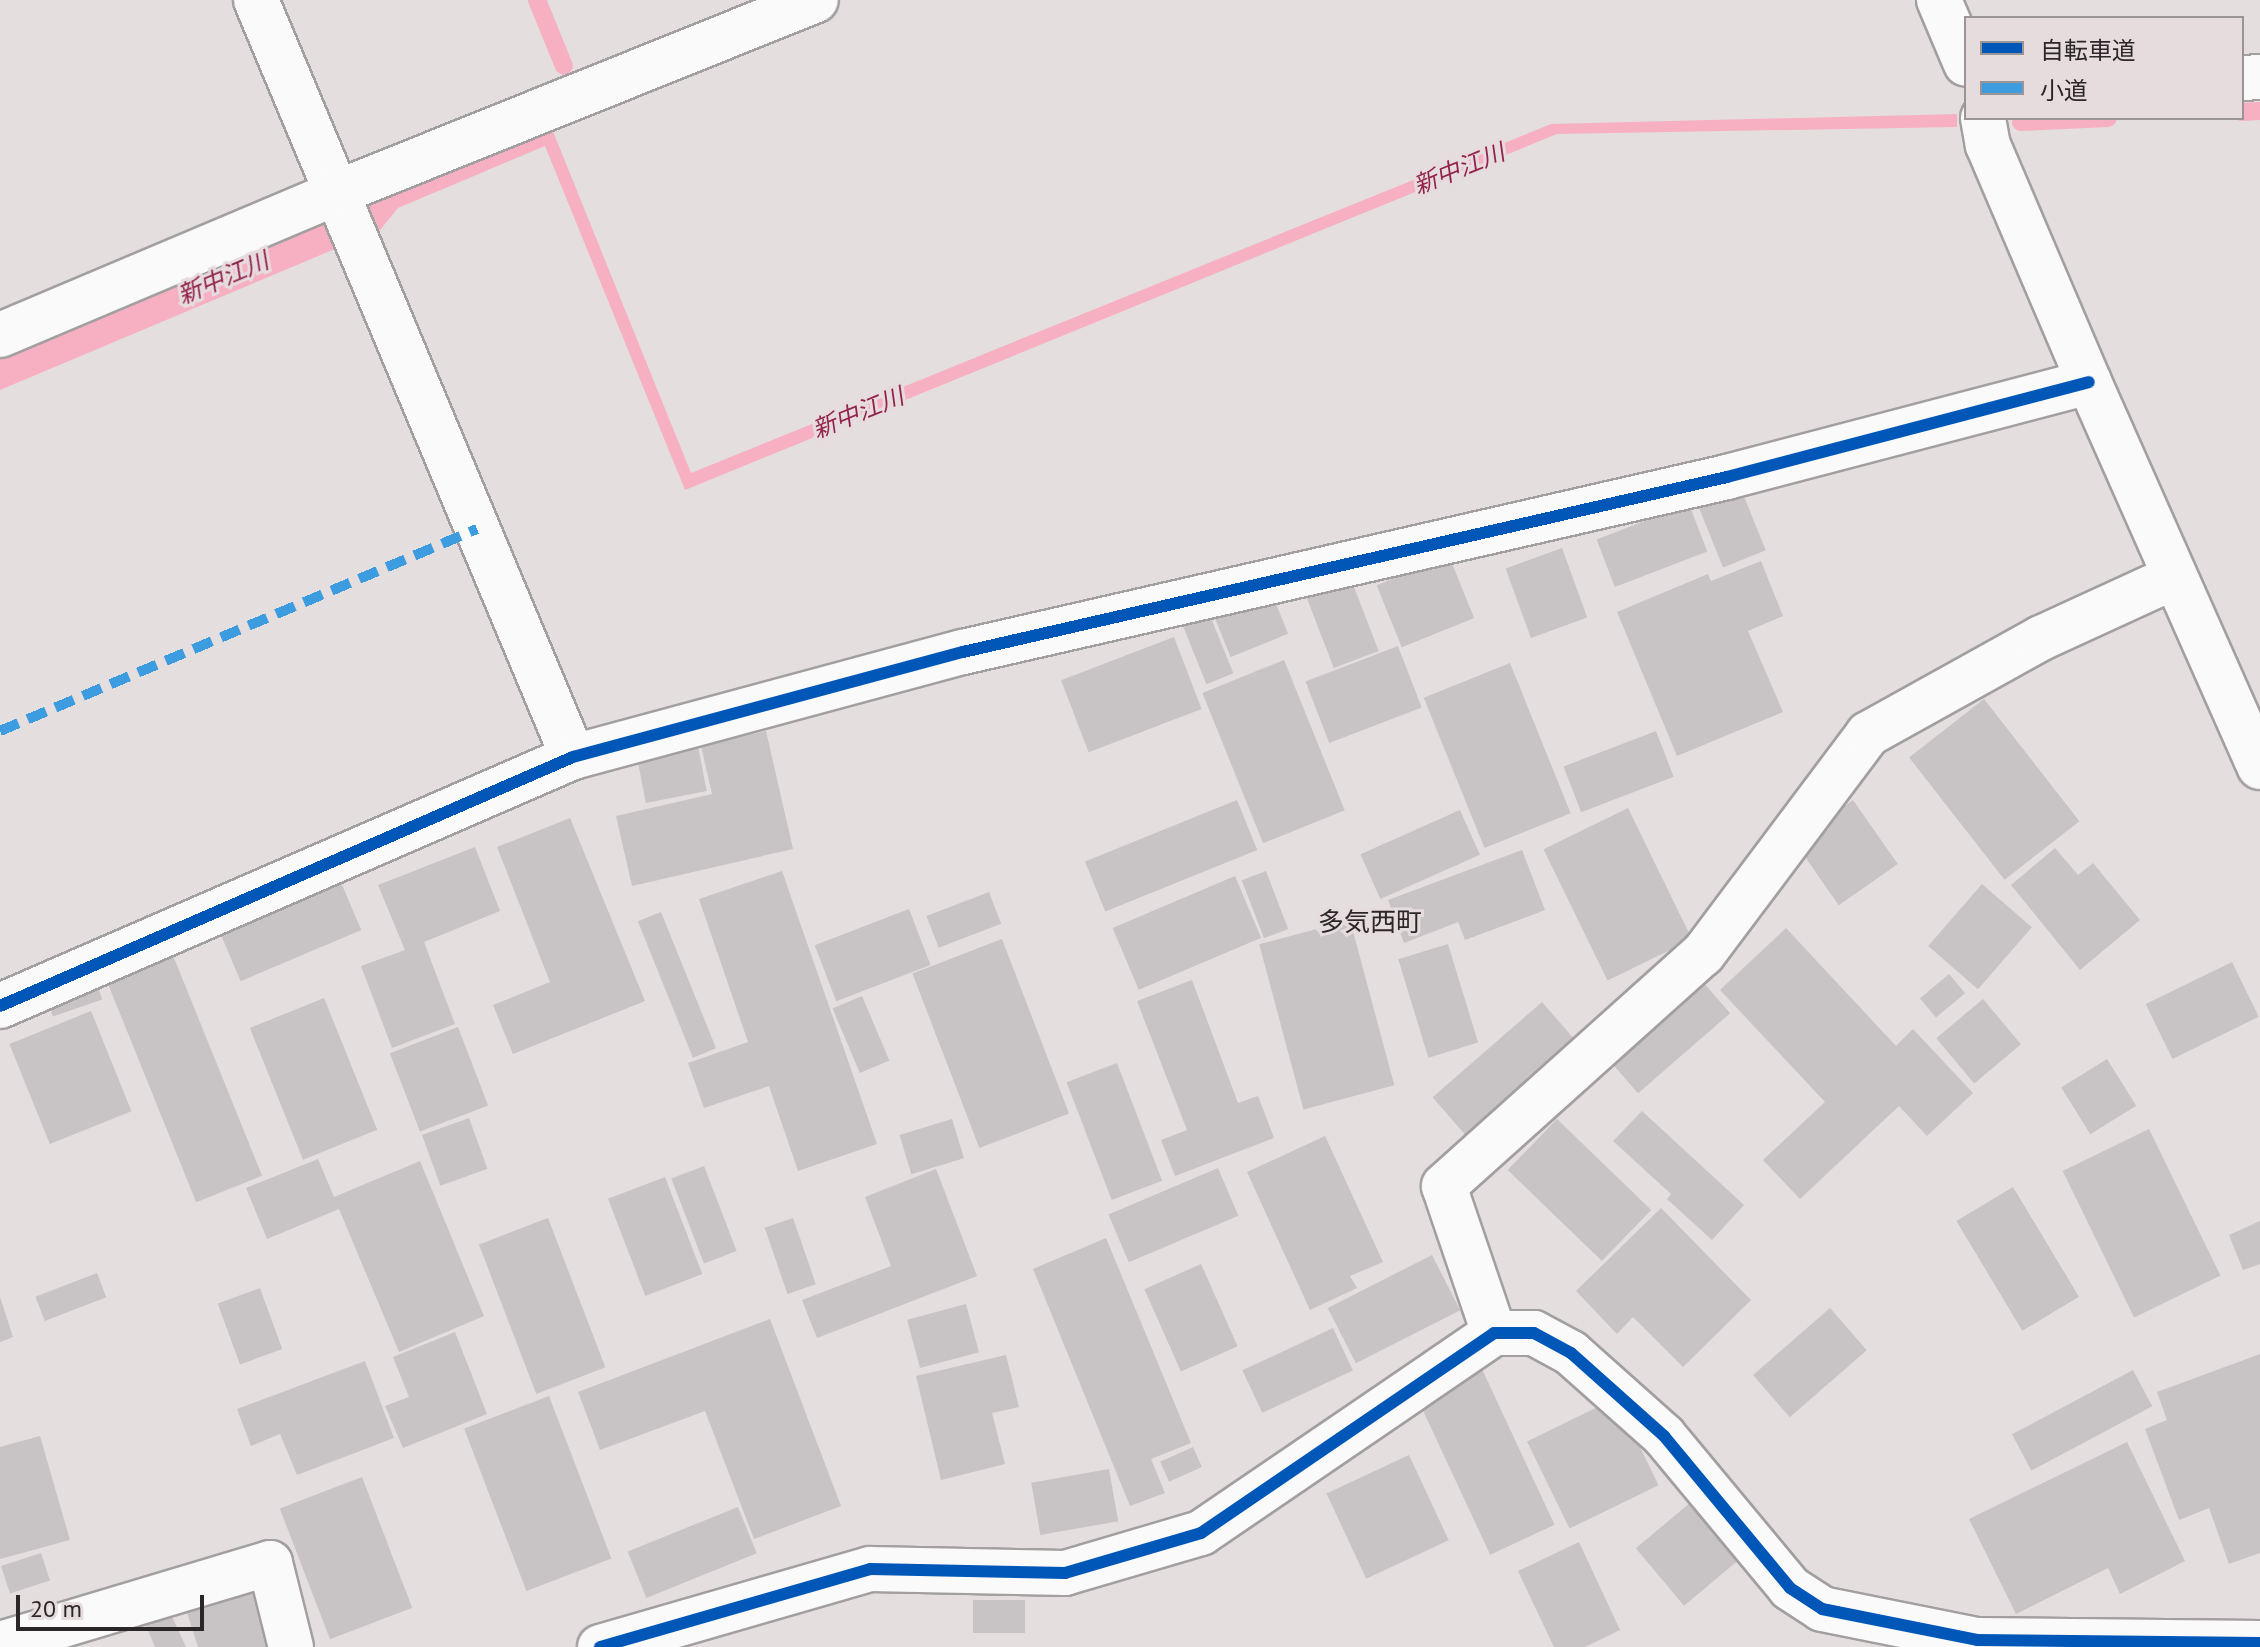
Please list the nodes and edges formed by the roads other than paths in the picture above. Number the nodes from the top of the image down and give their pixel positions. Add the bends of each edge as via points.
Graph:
1 (256, 0) edge
2 (816, 0) edge
3 (1939, 0) edge
4 (1964, 59) edge
5 (1983, 120) edge
6 (345, 214) junction
7 (0, 335) edge
8 (2089, 382) junction
9 (2174, 577) junction
10 (573, 757) junction
11 (2260, 767) edge
12 (0, 1006) edge
13 (1494, 1333) junction
14 (1826, 1628) edge
15 (2260, 1643) edge
16 (0, 1644) edge
17 (614, 1645) edge
18 (291, 1647) edge

1 - 6 street
2 - 6 street
3 - 4 street
5 - 8 street via 1988,145
6 - 7 street
6 - 10 street
8 - 9 street
8 - 10 street via 1727,477 963,652
9 - 11 street
9 - 13 street via 2041,638 1868,734 1703,954 1444,1186
10 - 12 street
13 - 14 street via 1534,1333 1571,1353 1664,1436
13 - 17 street via 1201,1533 1065,1573 870,1569
14 - 15 street via 1977,1640
16 - 18 street via 270,1563

